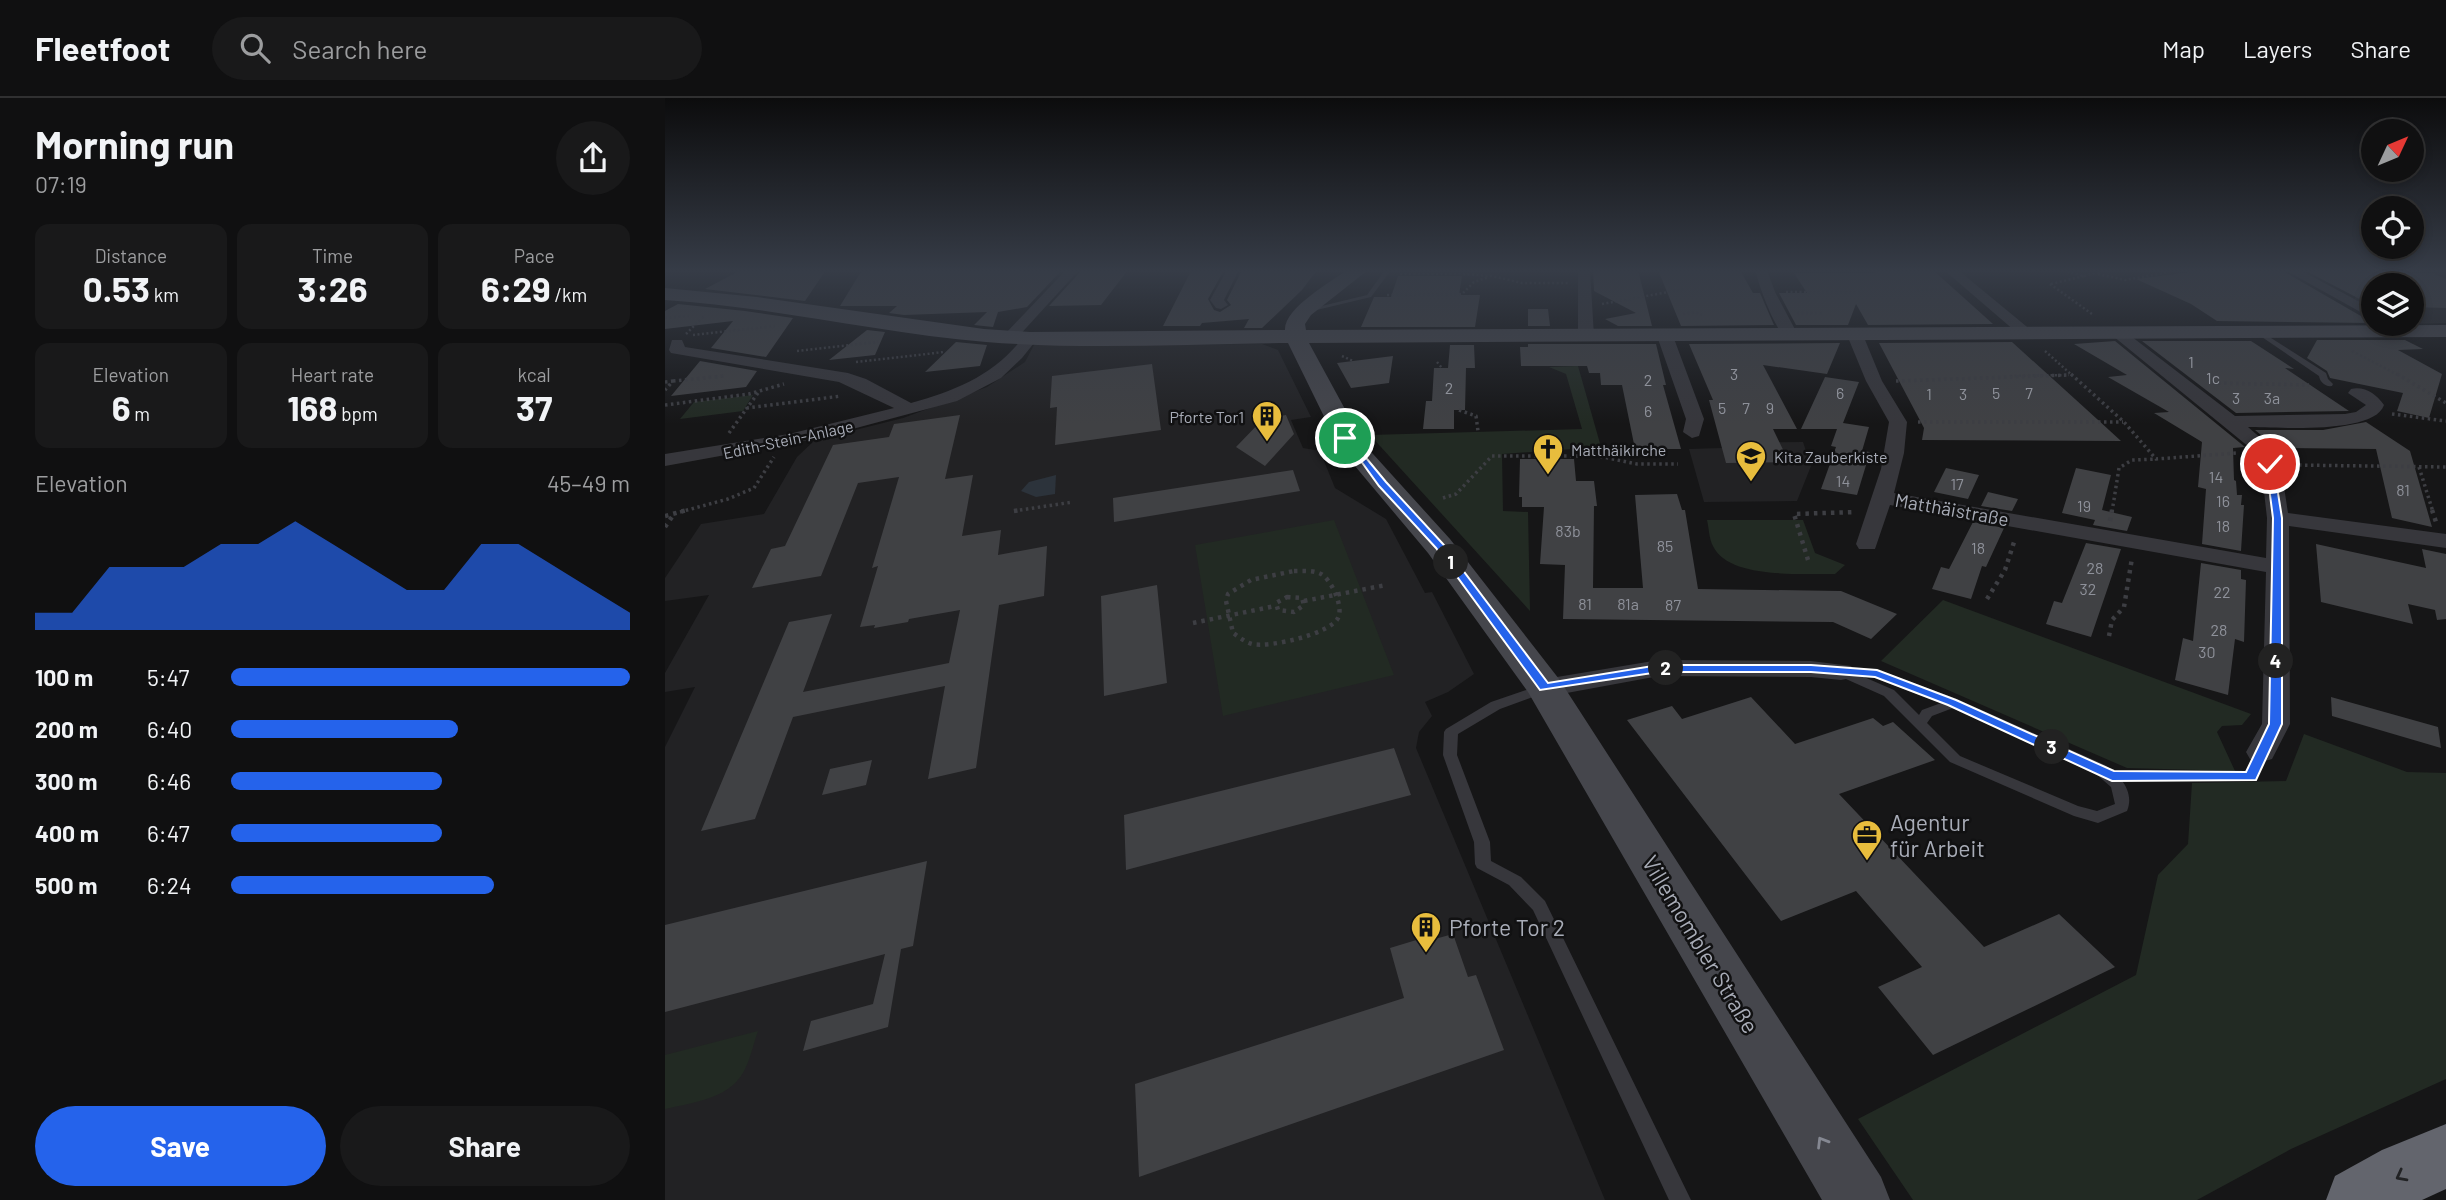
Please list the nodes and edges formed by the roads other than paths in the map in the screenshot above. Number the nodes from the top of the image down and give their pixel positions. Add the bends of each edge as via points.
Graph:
1 (870, 321) edge
2 (1033, 321) edge
3 (1297, 321) edge
4 (1585, 321) edge
5 (1783, 321) edge
6 (2012, 321) edge
7 (2361, 330) edge
8 (2424, 330) edge
9 (2446, 331) edge
10 (2258, 332) junction
11 (2118, 333) junction
12 (2027, 334) junction
13 (1790, 335) junction
14 (1855, 335) junction
15 (1586, 336) junction
16 (1665, 336) junction
17 (1020, 338) junction
18 (1296, 338) junction
19 (677, 343) dead end
20 (2329, 384) road end
21 (2357, 393) dead end
22 (909, 409) junction
23 (2231, 421) junction
24 (1692, 432) dead end
25 (665, 460) edge
26 (1880, 504) junction
27 (2278, 518) junction
28 (2444, 541) edge
29 (1867, 544) dead end
30 (2277, 567) junction
31 (1841, 672) junction
32 (1545, 688) junction
33 (1952, 702) junction
34 (1919, 725) junction
35 (2260, 752) road end
36 (2446, 1156) edge
37 (1680, 1200) edge
38 (1858, 1200) edge
39 (2359, 1200) edge

1 - 17 street
2 - 17 street, Edith-Stein-Anlage
3 - 18 street
4 - 15 street
5 - 13 street
6 - 12 street
7 - 10 street
8 - 9 street
10 - 11 street
10 - 20 lane via 2323,375
11 - 12 street
11 - 23 street
12 - 14 street
13 - 14 street
13 - 16 street
14 - 26 street, Matthäistraße via 1898,422
15 - 16 street
15 - 18 street
16 - 24 street via 1695,419
17 - 18 street
17 - 22 street, Edith-Stein-Anlage via 1011,363 988,381
18 - 32 street, Villemombler Straße via 1352,447 1439,546
19 - 22 street via 677,349 842,377
21 - 23 street via 2375,401 2373,411 2335,420
22 - 25 street, Edith-Stein-Anlage via 788,441
23 - 27 street via 2268,457
26 - 29 street, Matthäistraße
26 - 30 street, Matthäistraße via 2021,521
27 - 28 street
27 - 30 street
30 - 35 street via 2276,724
31 - 32 street via 1659,668
31 - 33 lane via 1877,674
31 - 34 lane via 1889,693
32 - 37 lane via 1471,717 1451,732 1450,755 1482,842 1483,864 1515,881 1539,906
38 -> 32 street, Villemombler Straße
33 - 34 lane via 1927,713
33 - 34 lane via 2112,776 2123,792 2122,807 2098,817 2074,811 1955,759
36 -> 39 highway

